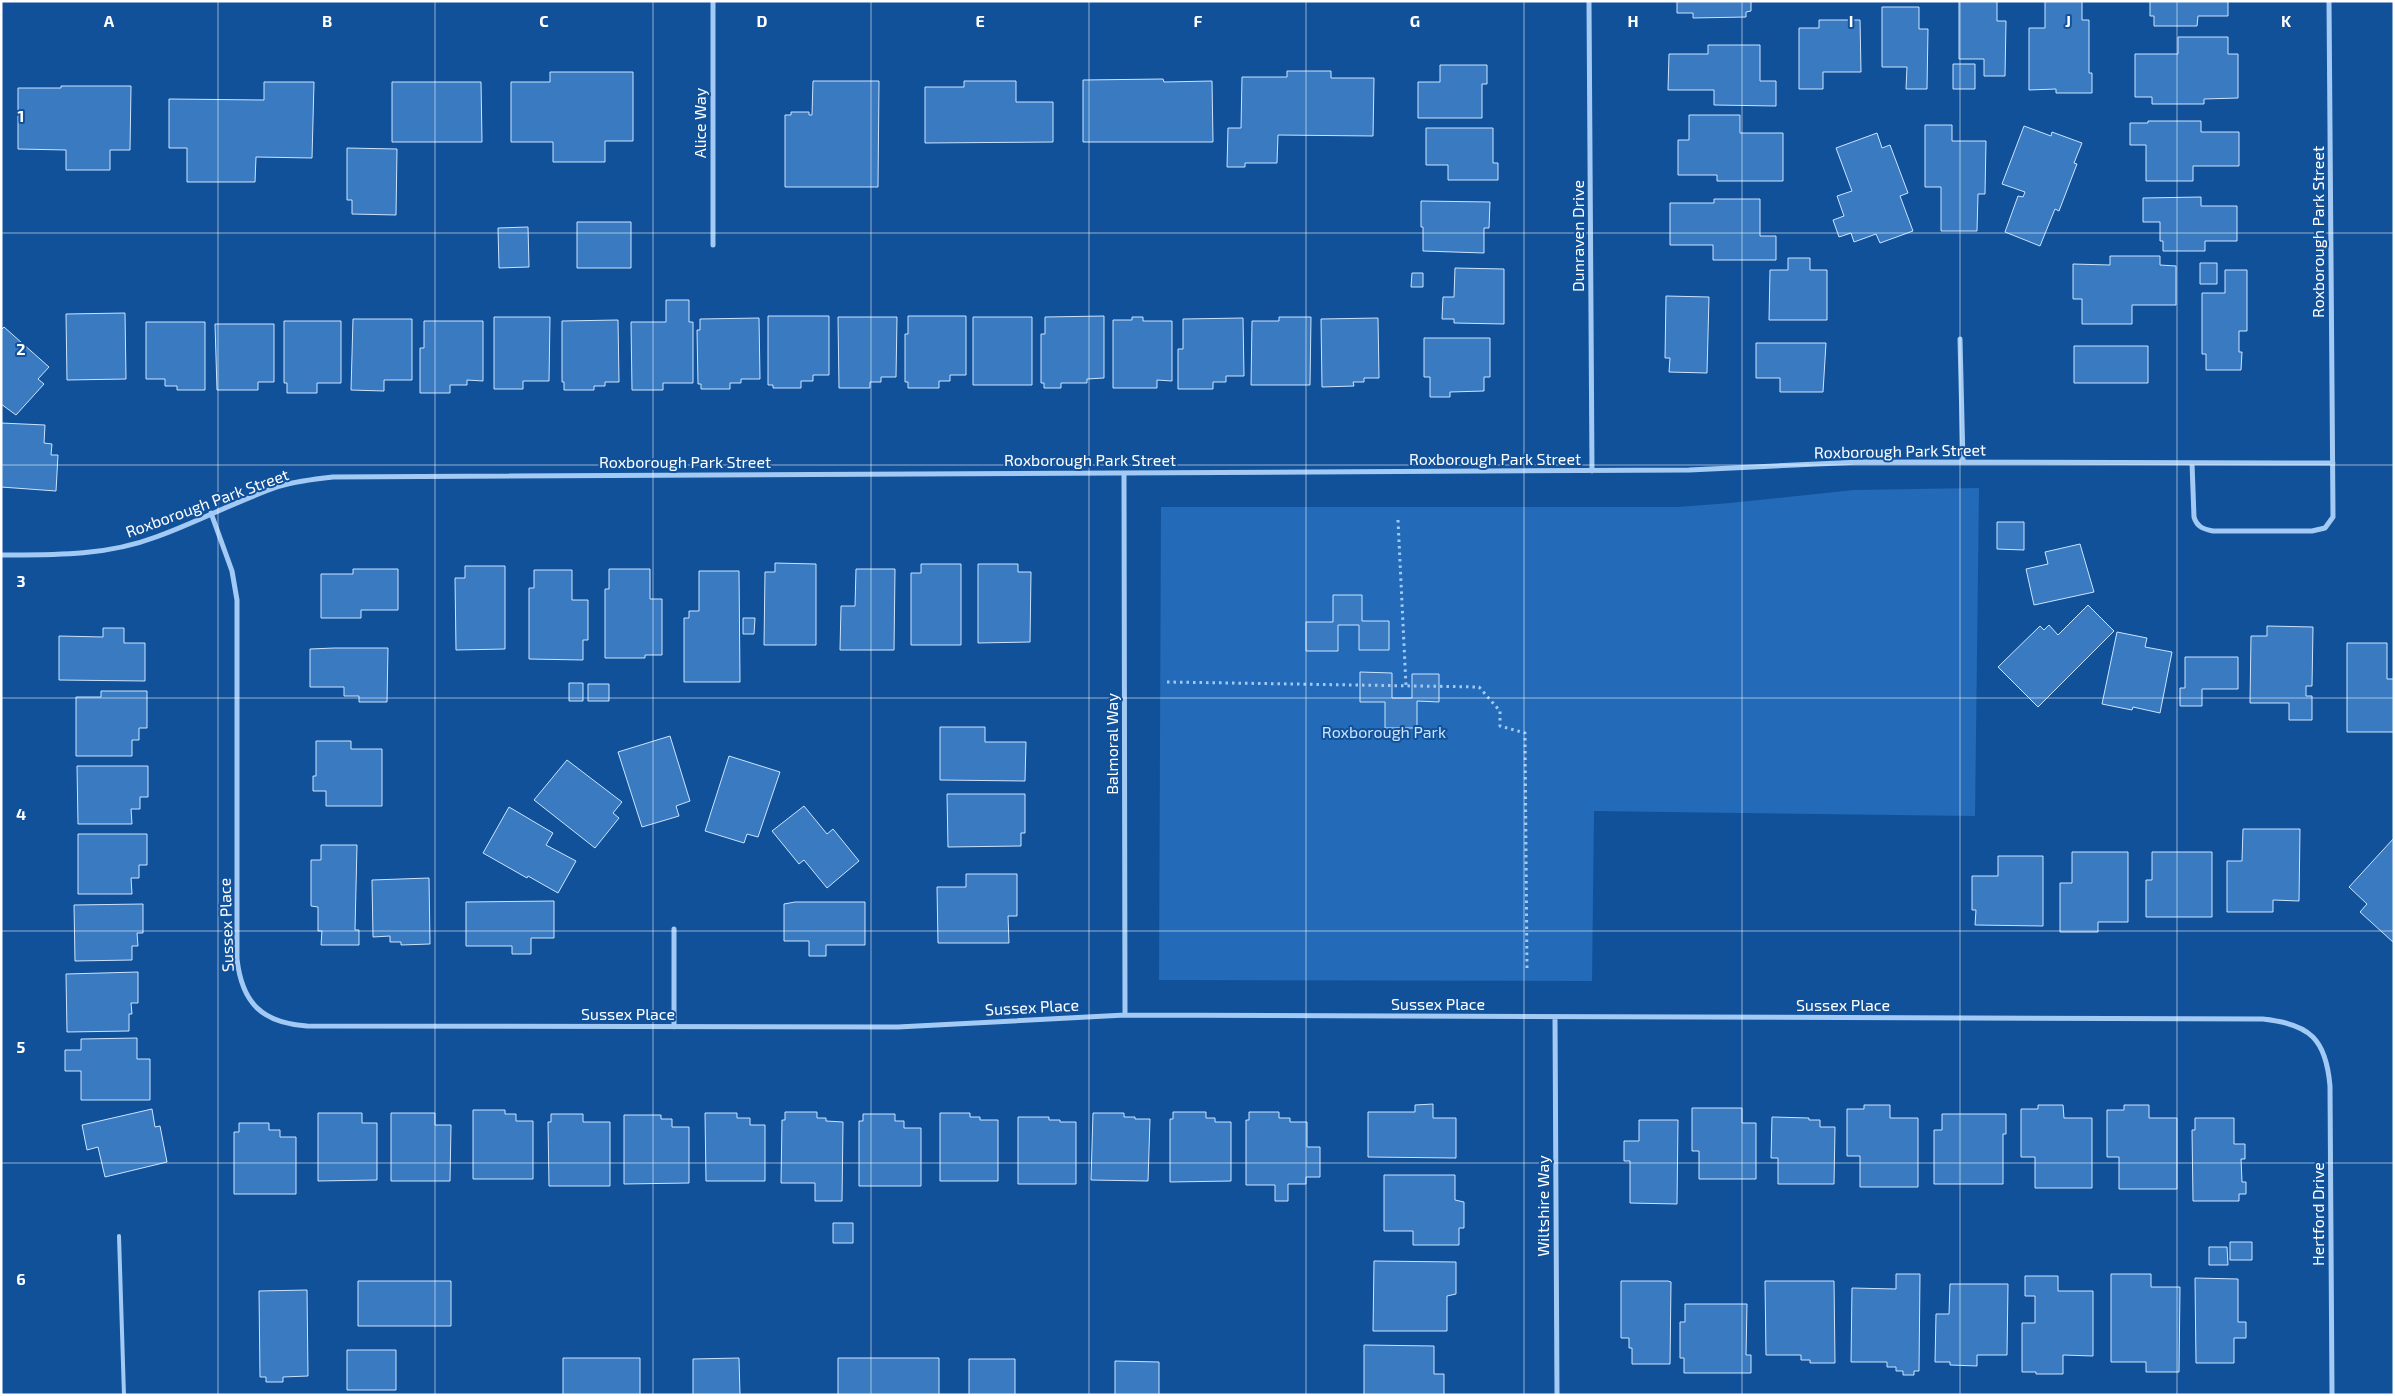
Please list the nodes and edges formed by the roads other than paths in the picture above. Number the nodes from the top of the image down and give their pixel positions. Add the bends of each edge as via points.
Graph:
1 (713, 1) edge
2 (1589, 1) edge
3 (2329, 1) edge
4 (713, 244) dead end
5 (1960, 339) dead end
6 (1962, 462) junction
7 (2192, 462) junction
8 (2333, 463) junction
9 (1592, 471) junction
10 (1124, 473) junction
11 (211, 513) junction
12 (1, 555) edge
13 (674, 929) dead end
14 (1125, 1015) junction
15 (1556, 1017) junction
16 (674, 1027) junction
17 (2315, 1037) joint
18 (119, 1236) dead end
19 (124, 1395) edge
20 (1557, 1395) edge
21 (2332, 1395) edge

1 - 4 street, Alice Way
2 - 9 street, Dunraven Drive
3 - 8 street, Roxborough Park Street
5 - 6 street
6 - 7 street, Roxborough Park Street
6 - 9 street, Roxborough Park Street
7 - 8 street, Roxborough Park Street
7 - 8 street, Roxborough Park Street via 2196,524 2213,531 2312,531 2325,528 2333,517
9 - 10 street, Roxborough Park Street
10 - 11 street, Roxborough Park Street via 333,477 281,486
10 - 14 street, Balmoral Way
11 - 12 street, Roxborough Park Street via 157,537 105,551
11 - 16 street, Sussex Place via 232,571 237,600 237,959 245,992 256,1008 279,1022 307,1026
13 - 16 street
14 - 15 street, Sussex Place
14 - 16 street, Sussex Place via 898,1027
15 - 17 street, Sussex Place via 2263,1019 2299,1026
15 - 20 street, Wiltshire Way
17 - 21 street, Hertford Drive via 2328,1067 2330,1086
18 - 19 lane

